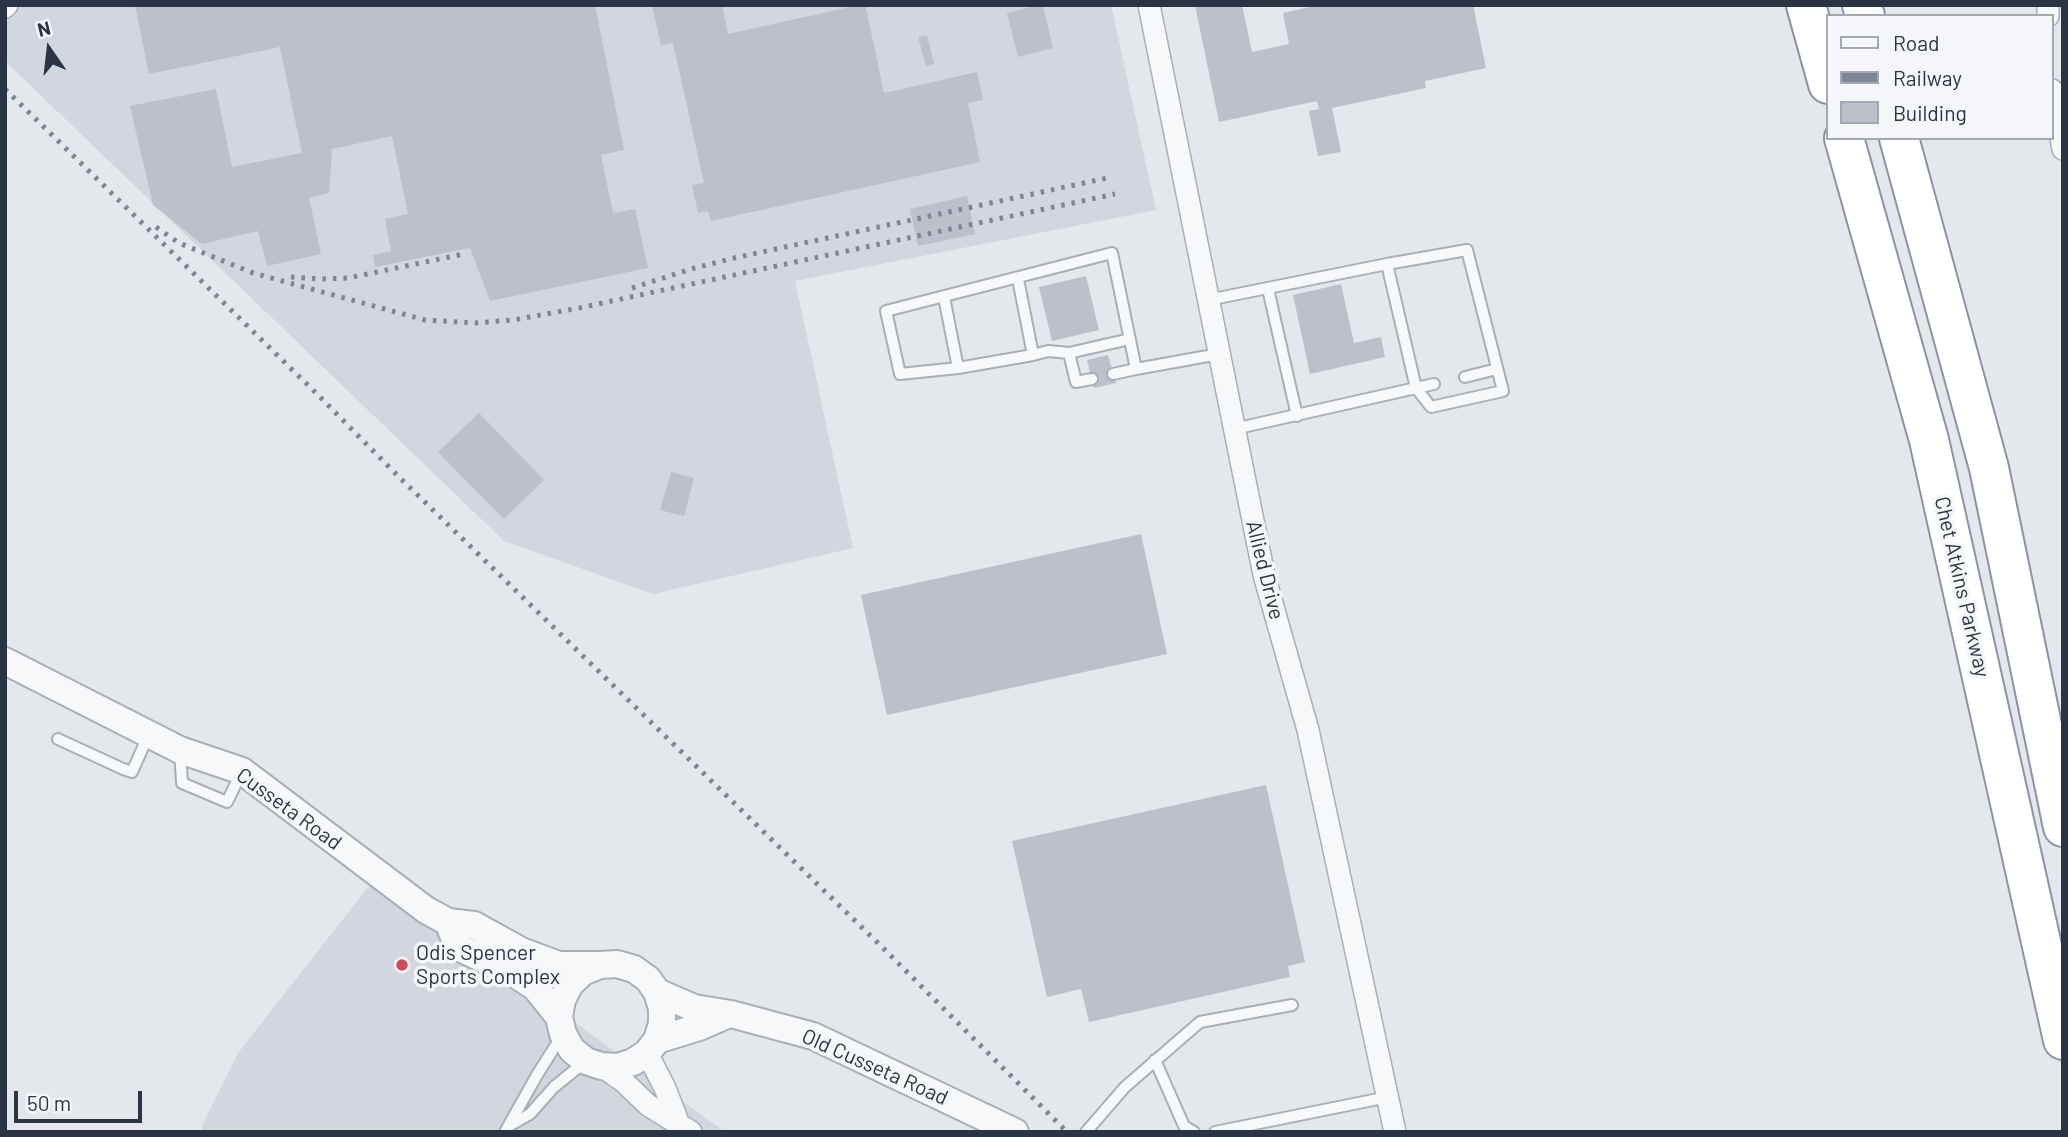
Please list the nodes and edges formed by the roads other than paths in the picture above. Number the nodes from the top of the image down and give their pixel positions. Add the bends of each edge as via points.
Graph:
1 (1149, 5) edge
2 (1806, 5) edge
3 (1826, 77) edge
4 (2054, 101) edge
5 (1845, 140) edge
6 (1900, 140) edge
7 (2063, 149) edge
8 (1387, 264) junction
9 (1017, 279) junction
10 (1268, 289) junction
11 (944, 297) junction
12 (1208, 300) junction
13 (1130, 339) junction
14 (1069, 353) junction
15 (1219, 354) junction
16 (1033, 355) junction
17 (958, 368) junction
18 (1136, 369) junction
19 (1497, 369) junction
20 (1113, 374) dead end
21 (1465, 377) dead end
22 (1092, 379) dead end
23 (1434, 384) dead end
24 (1416, 388) junction
25 (1297, 416) junction
26 (1234, 429) junction
27 (5, 661) edge
28 (149, 734) junction
29 (58, 739) dead end
30 (2063, 827) edge
31 (447, 922) junction
32 (600, 965) junction
33 (657, 992) junction
34 (1292, 1005) dead end
35 (731, 1014) junction
36 (561, 1026) junction
37 (2063, 1040) edge
38 (652, 1046) junction
39 (1155, 1060) junction
40 (593, 1063) junction
41 (1388, 1097) junction
42 (685, 1127) edge
43 (507, 1129) edge
44 (1015, 1132) edge
45 (1086, 1132) edge
46 (1194, 1132) edge
47 (1215, 1132) edge
48 (1395, 1132) edge

1 - 12 street, Allied Drive
2 - 3 highway
4 - 7 street
5 - 37 highway, Chet Atkins Parkway via 1929,440
6 - 30 highway via 1989,468
8 - 10 lane
8 - 19 lane via 1467,250
8 - 24 lane
9 - 11 lane
9 - 13 lane via 1112,253
9 - 16 lane
10 - 12 lane
10 - 25 lane
11 - 17 lane
11 - 17 lane via 886,311 900,374
12 - 15 street, Allied Drive
13 - 14 lane
13 - 18 lane
14 - 16 lane
14 - 22 lane via 1076,382
15 - 18 lane
15 - 26 street, Allied Drive
16 - 17 lane
18 - 20 lane
19 - 21 lane
19 - 24 lane via 1503,391 1431,407
23 - 24 lane
24 - 25 lane
25 - 26 lane
26 - 41 street, Allied Drive via 1264,575 1308,730
27 - 28 street, Cusseta Road
28 - 29 lane via 132,772
28 - 31 street, Cusseta Road via 242,771
31 - 32 street, Cusseta Road via 474,925 559,965
31 - 36 street, Cusseta Road via 458,947 535,987
32 - 33 street, Cusseta Road via 634,970
32 - 36 street via 570,984 562,1000
33 - 35 street, Old Cusseta Road via 694,1008
33 - 38 street via 662,1024
34 - 39 lane via 1200,1022
35 - 38 street
35 - 44 street, Old Cusseta Road via 813,1036
36 - 40 street, Cusseta Road via 572,1049
36 - 43 lane
38 - 40 street via 633,1062 618,1067
38 - 42 street, Cusseta Road via 665,1088
39 - 45 lane
39 - 46 lane via 1184,1126
40 - 42 street, Cusseta Road
40 - 43 lane via 554,1087 530,1114
41 - 47 lane
41 - 48 street, Allied Drive

